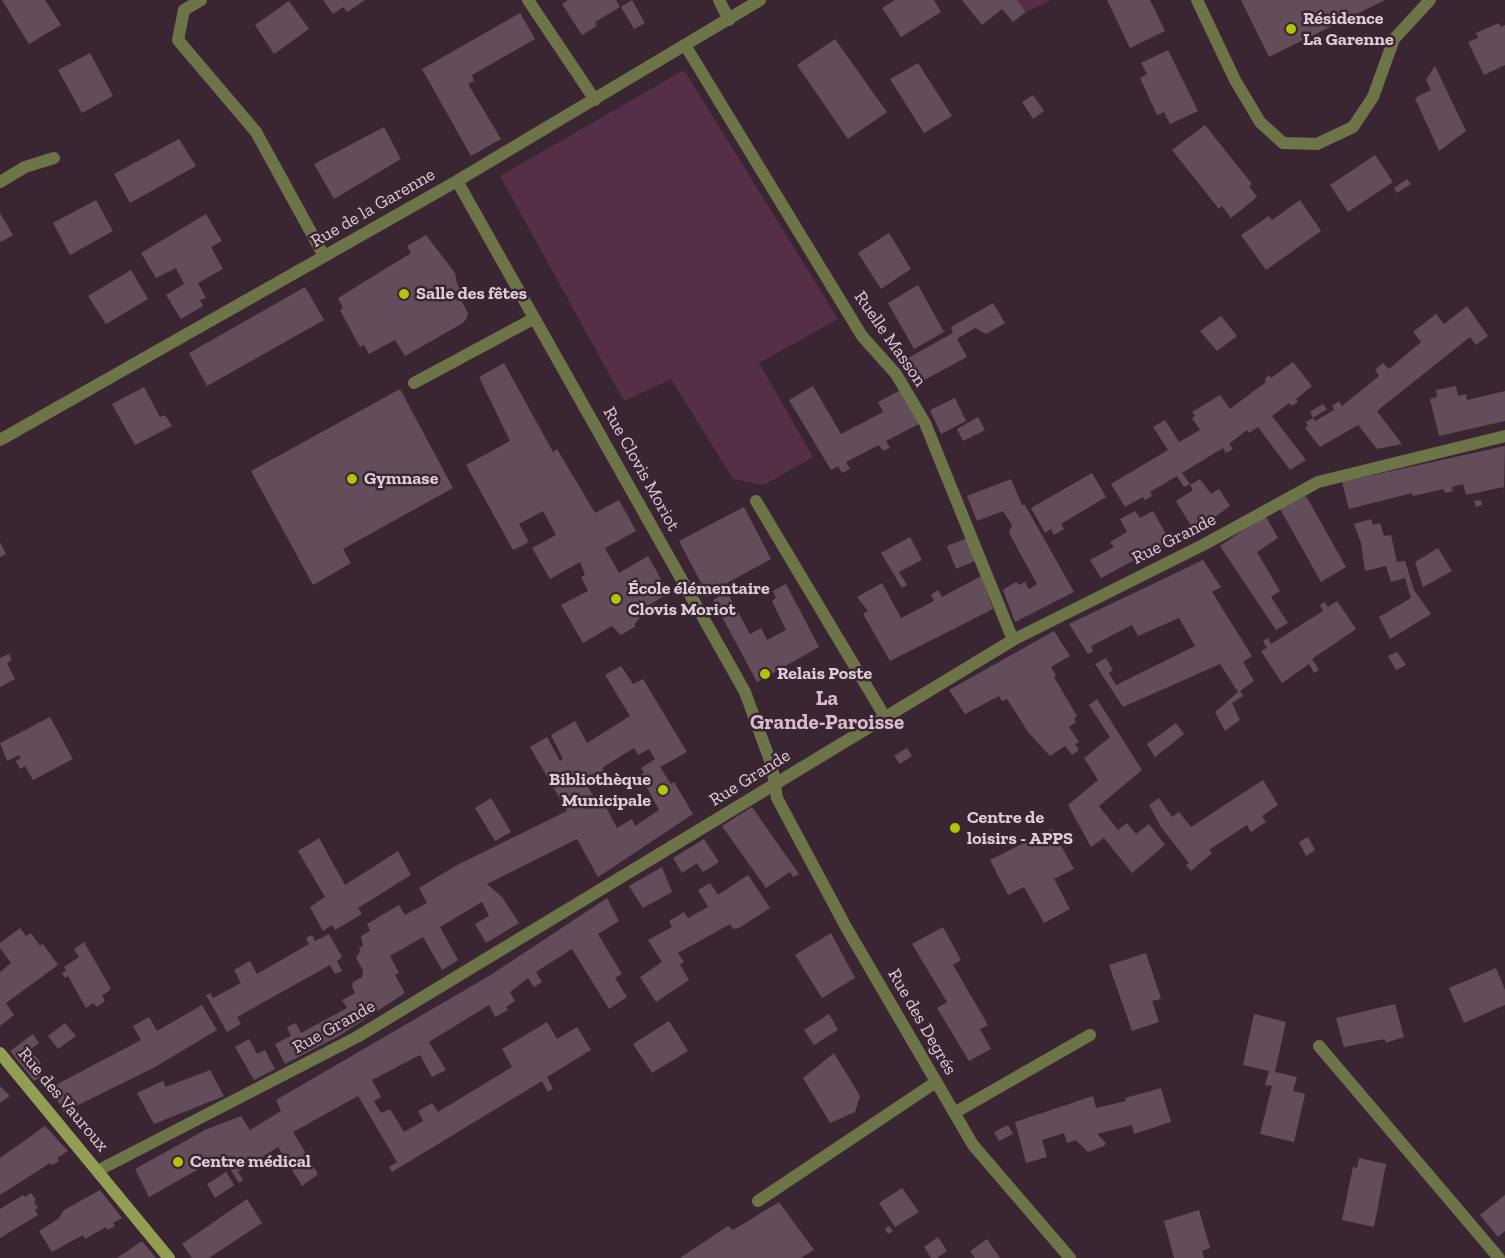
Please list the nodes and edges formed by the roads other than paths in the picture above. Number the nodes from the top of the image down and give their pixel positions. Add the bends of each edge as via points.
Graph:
1 (201, 0) edge
2 (528, 0) edge
3 (719, 0) edge
4 (760, 0) edge
5 (1197, 0) edge
6 (1430, 0) edge
7 (729, 20) junction
8 (685, 45) junction
9 (595, 100) junction
10 (54, 158) dead end
11 (457, 181) junction
12 (0, 182) edge
13 (324, 256) junction
14 (533, 319) junction
15 (414, 383) dead end
16 (1505, 436) edge
17 (0, 440) edge
18 (756, 501) dead end
19 (1013, 640) junction
20 (885, 717) junction
21 (774, 783) junction
22 (1089, 1035) dead end
23 (1319, 1046) dead end
24 (0, 1053) edge
25 (936, 1082) junction
26 (954, 1113) junction
27 (99, 1170) junction
28 (758, 1201) dead end
29 (169, 1258) edge
30 (1070, 1258) edge
31 (1499, 1258) edge

1 - 13 street via 184,10 178,40 256,132
2 - 9 street
3 - 7 street
4 - 7 street, Rue de la Garenne
5 - 6 street via 1260,122 1283,143 1317,144 1353,127 1373,97 1395,39
7 - 8 street, Rue de la Garenne
8 - 9 street, Rue de la Garenne
8 - 19 street, Ruelle Masson via 862,336 896,374 925,423
9 - 11 street, Rue de la Garenne
10 - 12 street via 25,166
11 - 13 street, Rue de la Garenne
11 - 14 street, Rue Clovis Moriot
13 - 17 street, Rue de la Garenne
14 - 15 street
14 - 21 street, Rue Clovis Moriot via 745,692 772,766
16 - 19 street, Rue Grande via 1318,482 1203,545
18 - 20 street
19 - 20 street, Rue Grande
20 - 21 street, Rue Grande
21 - 25 street, Rue des Degrés via 777,798 846,927
21 - 27 street, Rue Grande via 357,1037
22 - 26 street
23 - 31 street
24 - 27 street, Rue des Vauroux
25 - 26 street, Rue des Degrés
25 - 28 street
26 - 30 street, Rue des Degrés via 973,1145
27 - 29 street, Rue des Vauroux

